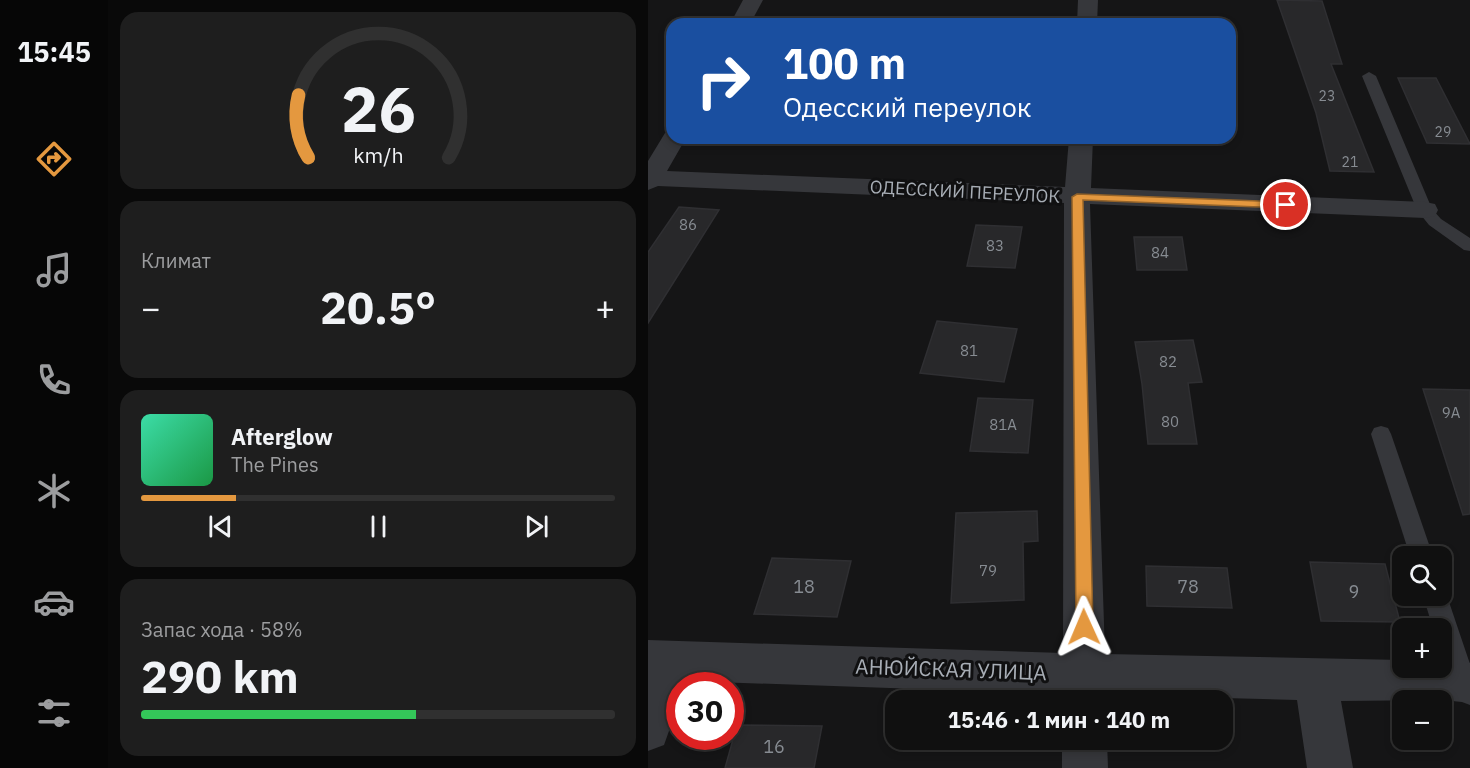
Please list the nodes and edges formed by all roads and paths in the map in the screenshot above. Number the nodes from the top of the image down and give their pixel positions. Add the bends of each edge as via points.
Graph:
1 (753, 0) edge
2 (1088, 0) edge
3 (743, 18) edge
4 (1087, 18) edge
5 (1369, 76) dead end
6 (670, 144) edge
7 (1081, 144) edge
8 (649, 179) edge
9 (1077, 197) junction
10 (1425, 210) junction
11 (1470, 246) edge
12 (1381, 434) dead end
13 (1419, 546) edge
14 (1439, 606) edge
15 (659, 660) edge
16 (1316, 681) junction
17 (1466, 682) edge
18 (1085, 688) edge
19 (648, 729) edge
20 (1085, 750) edge
21 (1085, 768) edge
22 (1330, 768) edge

1 - 3 street
2 - 4 street
5 - 10 lane
6 - 8 street
7 - 9 street
8 - 9 street, ОДЕССКИЙ ПЕРЕУЛОК
9 - 10 street, ОДЕССКИЙ ПЕРЕУЛОК
9 - 18 street
10 - 11 lane via 1435,222
12 - 13 lane
14 - 17 lane
15 - 18 street, АНЮЙСКАЯ УЛИЦА
15 - 19 street
16 - 17 street, АНЮЙСКАЯ УЛИЦА
16 - 18 street, АНЮЙСКАЯ УЛИЦА
16 - 22 street
20 - 21 street

